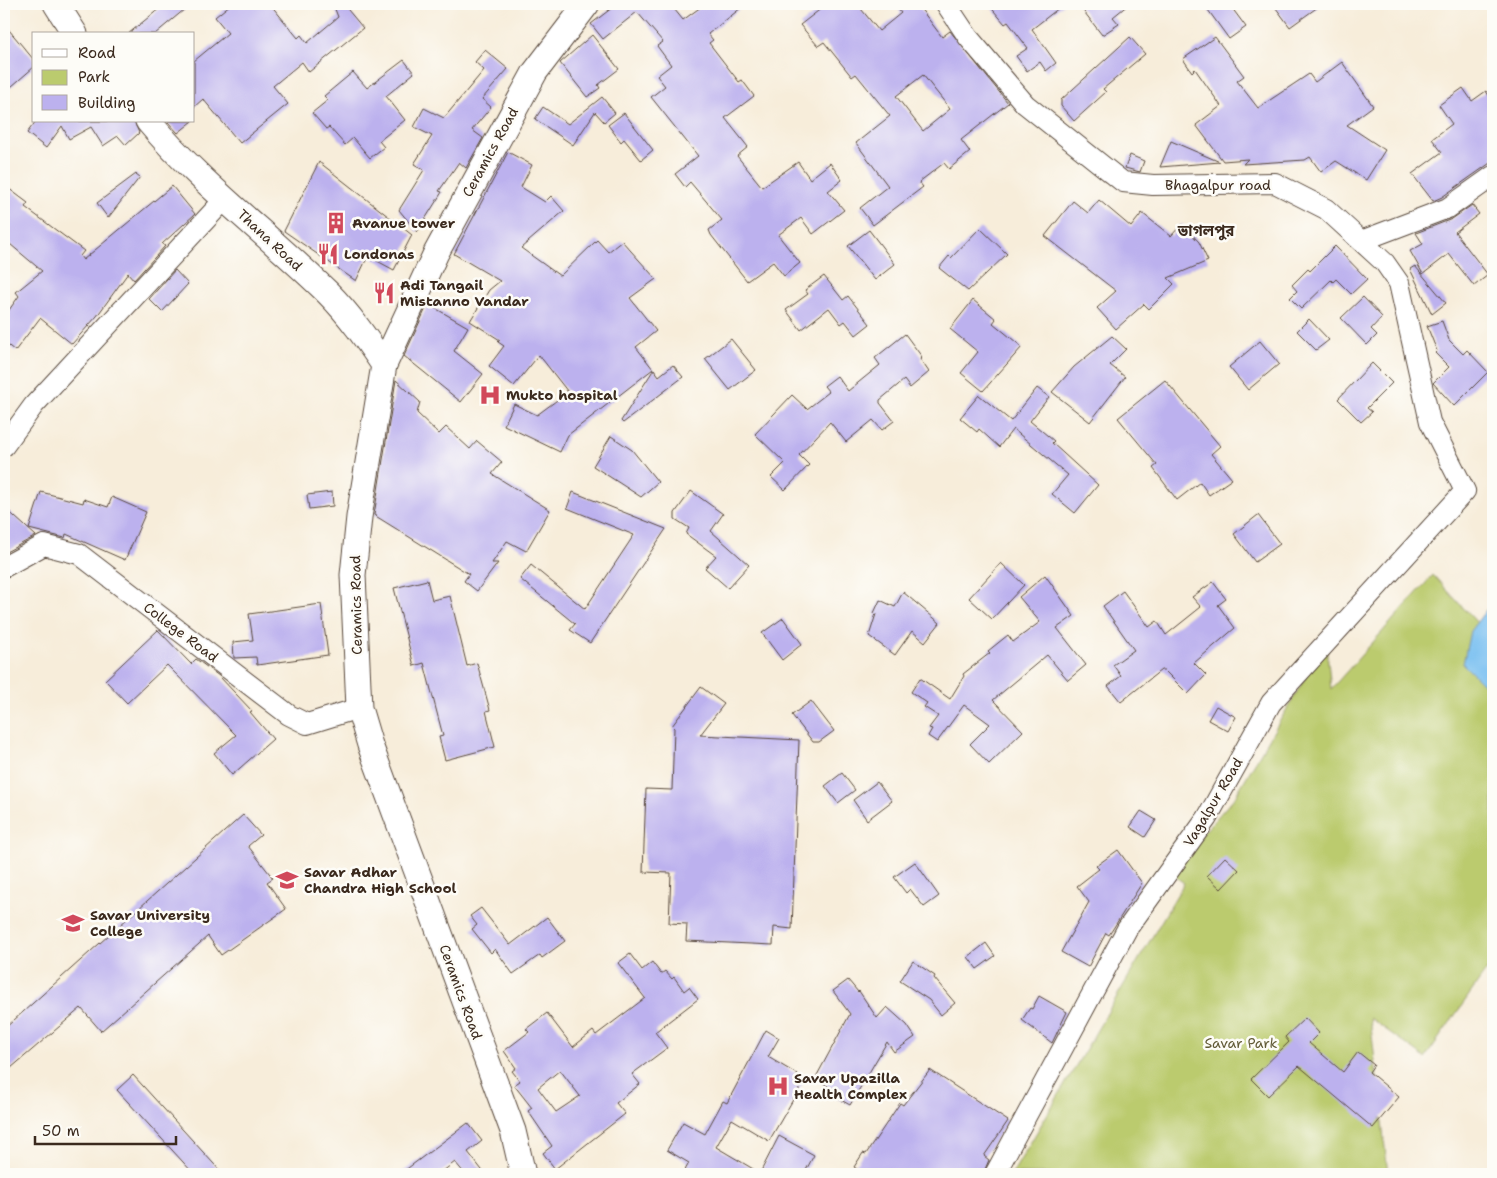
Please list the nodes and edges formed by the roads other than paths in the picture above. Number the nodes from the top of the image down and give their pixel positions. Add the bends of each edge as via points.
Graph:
1 (56, 4) edge
2 (587, 4) edge
3 (946, 4) edge
4 (74, 32) edge
5 (149, 122) edge
6 (1493, 176) edge
7 (225, 199) junction
8 (1361, 241) junction
9 (384, 365) junction
10 (4, 446) edge
11 (1465, 491) joint
12 (4, 567) edge
13 (359, 708) junction
14 (523, 1174) edge
15 (995, 1174) edge

1 - 4 street
2 - 9 street, Ceramics Road via 535,72 436,253
3 - 8 street, Bhagalpur road via 968,37 1025,104 1123,182 1153,185 1275,183 1326,209
5 - 7 street, Thana Road
6 - 8 street via 1448,208
7 - 9 street, Thana Road via 329,294 358,326
7 - 10 street via 34,405
8 - 11 street, Bhagalpur road via 1386,263 1399,283 1430,422
9 - 13 street, Ceramics Road via 359,517 353,575
11 - 15 street, Vagalpur Road via 1271,703 1207,818 1127,929
12 - 13 street, College Road via 44,545 79,554 289,715 307,724
13 - 14 street, Ceramics Road via 513,1131

